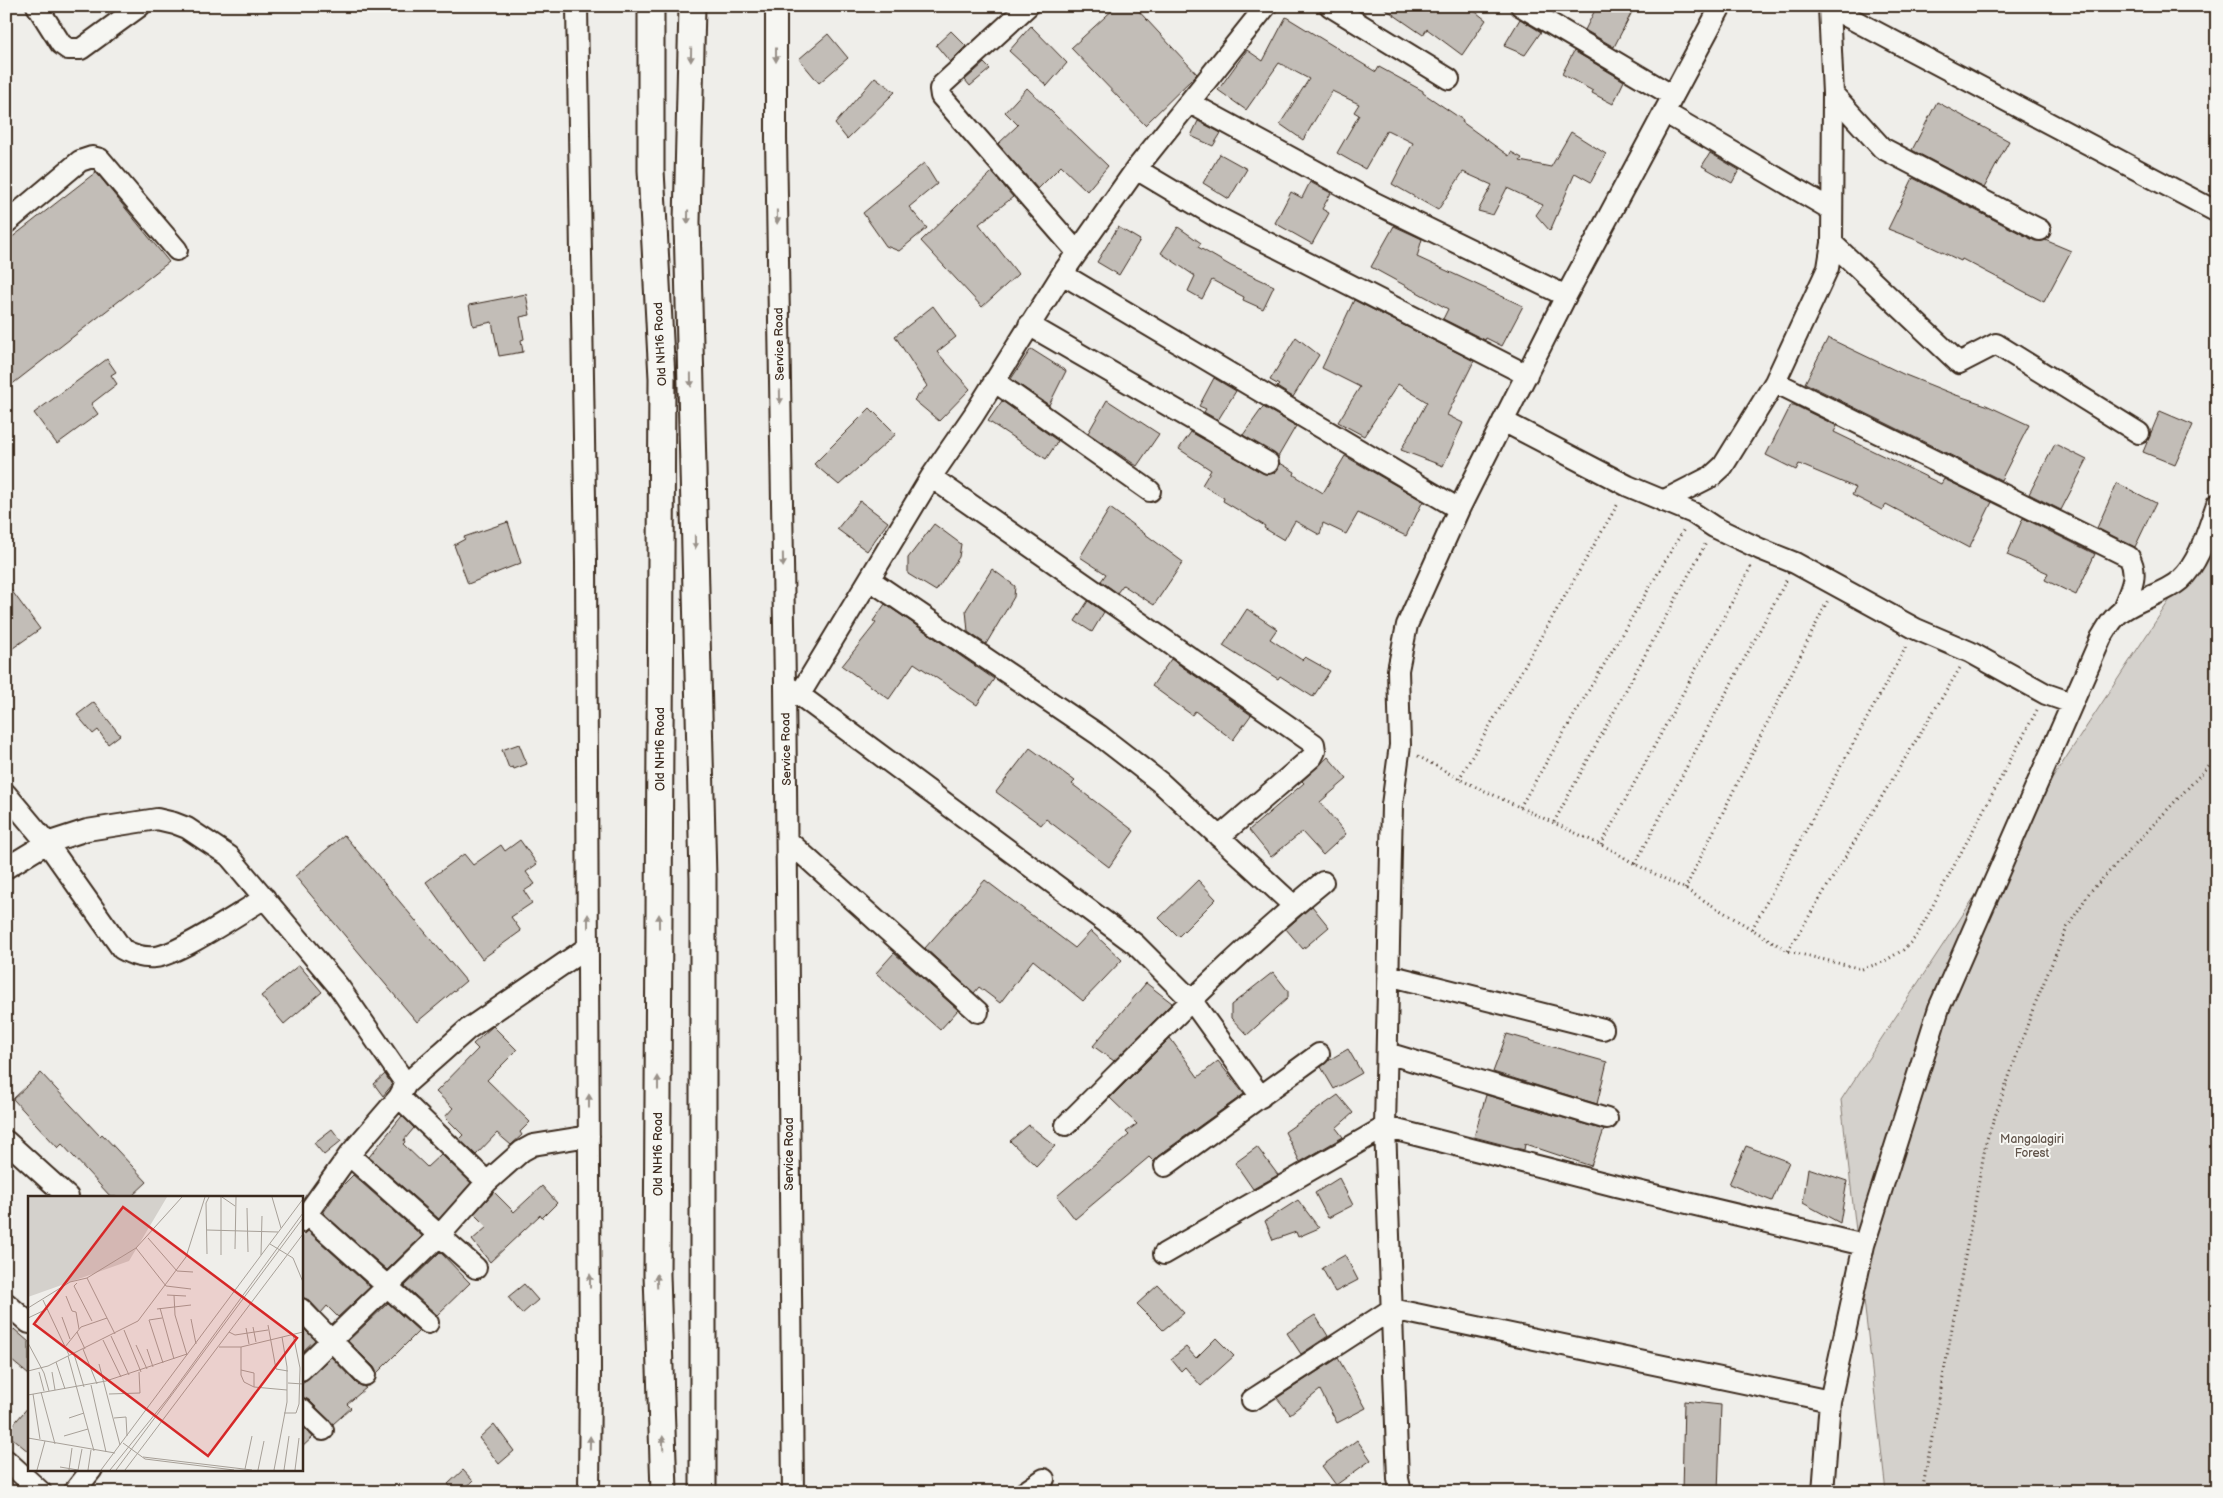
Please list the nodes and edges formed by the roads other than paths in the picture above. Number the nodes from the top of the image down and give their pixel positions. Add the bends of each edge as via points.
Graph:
1 (37, 6) edge
2 (140, 6) edge
3 (577, 6) edge
4 (651, 6) edge
5 (692, 6) edge
6 (776, 6) edge
7 (1028, 6) edge
8 (1266, 6) edge
9 (1330, 6) edge
10 (1521, 6) edge
11 (1719, 7) edge
12 (1828, 7) edge
13 (1449, 78) dead end
14 (1833, 94) junction
15 (1190, 103) junction
16 (1669, 104) junction
17 (1136, 169) junction
18 (2215, 207) edge
19 (1832, 210) junction
20 (6, 222) edge
21 (2040, 230) dead end
22 (1832, 243) junction
23 (177, 250) dead end
24 (1077, 252) junction
25 (1062, 274) junction
26 (1566, 296) junction
27 (1029, 325) junction
28 (1527, 375) junction
29 (994, 381) junction
30 (1774, 382) junction
31 (1503, 421) junction
32 (2139, 433) dead end
33 (1268, 464) dead end
34 (930, 477) junction
35 (1150, 490) dead end
36 (1664, 501) junction
37 (2217, 504) edge
38 (1459, 509) junction
39 (870, 580) junction
40 (2122, 611) junction
41 (793, 689) junction
42 (2072, 703) junction
43 (6, 794) edge
44 (1219, 837) junction
45 (787, 840) junction
46 (47, 843) junction
47 (6, 868) edge
48 (1323, 882) dead end
49 (265, 898) junction
50 (1294, 906) junction
51 (588, 947) junction
52 (1388, 975) junction
53 (1192, 1002) junction
54 (978, 1012) dead end
55 (1603, 1029) dead end
56 (1387, 1053) junction
57 (1320, 1054) dead end
58 (403, 1090) junction
59 (1261, 1097) junction
60 (1607, 1119) dead end
61 (1066, 1125) dead end
62 (1385, 1127) junction
63 (589, 1136) junction
64 (6, 1141) edge
65 (349, 1155) junction
66 (1165, 1166) dead end
67 (487, 1182) junction
68 (67, 1196) edge
69 (304, 1218) edge
70 (440, 1235) junction
71 (1864, 1244) junction
72 (1164, 1254) dead end
73 (476, 1268) dead end
74 (388, 1287) junction
75 (6, 1303) edge
76 (1392, 1309) junction
77 (302, 1310) edge
78 (28, 1322) edge
79 (428, 1323) dead end
80 (333, 1340) junction
81 (302, 1369) edge
82 (365, 1375) dead end
83 (1252, 1400) dead end
84 (1830, 1401) junction
85 (302, 1410) edge
86 (323, 1430) dead end
87 (6, 1460) edge
88 (91, 1470) edge
89 (1044, 1480) dead end
90 (41, 1492) edge
91 (74, 1492) edge
92 (589, 1492) edge
93 (664, 1492) edge
94 (703, 1492) edge
95 (793, 1492) edge
96 (1025, 1492) edge
97 (1401, 1492) edge
98 (1823, 1492) edge

1 - 2 street via 61,44 68,49 81,49
51 -> 3 street
93 -> 4 main road, Old NH16 Road via 657,1275 662,378 651,170
5 -> 94 main road via 688,222 703,878
6 -> 41 street, Service Road via 776,148
7 - 24 street via 940,89 942,96
8 - 15 street
9 - 13 street
10 - 16 street
11 - 16 street
12 - 14 street
12 - 18 street
14 - 19 street
14 - 21 street via 1882,148
15 - 17 street
15 - 26 street via 1373,202
16 - 19 street
16 - 26 street
17 - 24 street
17 - 28 street via 1215,216
19 - 22 street
20 - 23 street via 80,161 92,157 100,159
22 - 30 street via 1828,268
22 - 32 street via 1959,363 1996,344
24 - 25 street
25 - 27 street
25 - 38 street
26 - 28 street
27 - 29 street
27 - 33 street
28 - 31 street
29 - 34 street
29 - 35 street
30 - 36 street via 1722,466 1712,476
30 - 40 street via 2129,557 2135,575
31 - 36 street via 1628,486
31 - 38 street
34 - 39 street
34 - 44 street via 1314,744 1312,757
36 - 42 street via 1760,549 1796,563 1916,629 1970,652 2046,694
37 - 40 street via 2189,569 2179,581
38 - 52 street via 1408,625 1398,670 1400,746 1392,805
39 - 41 street
39 - 44 street via 1098,735 1160,783
40 - 42 street via 2101,638
41 - 45 street, Service Road
41 - 53 street via 1135,944
42 - 71 street via 1938,1008
43 - 46 street
44 - 50 street
45 - 54 street
45 - 95 street, Service Road
46 - 47 street
46 - 49 street via 87,830 156,819 174,823 229,856
46 - 49 street via 122,949 137,957 156,957 175,951
48 - 50 street
49 - 58 street via 339,987
50 - 53 street
51 - 58 street via 468,1029
63 -> 51 street
52 - 55 street
52 - 56 street
53 - 59 street
53 - 61 street
56 - 60 street
56 - 62 street
57 - 59 street
58 - 65 street
58 - 67 street
59 - 66 street
62 - 71 street via 1616,1186
62 - 72 street
62 - 76 street
63 - 67 street via 533,1145
92 -> 63 street
64 - 68 street
65 - 69 street
65 - 70 street
67 - 70 street
69 - 74 street
70 - 73 street
70 - 74 street
71 - 84 street
74 - 79 street
74 - 80 street
75 - 78 street
76 - 83 street
76 - 84 street
76 - 97 street
77 - 80 street
80 - 81 street
80 - 82 street
84 - 98 street
85 - 86 street
87 - 90 street
88 - 91 street
89 - 96 street

